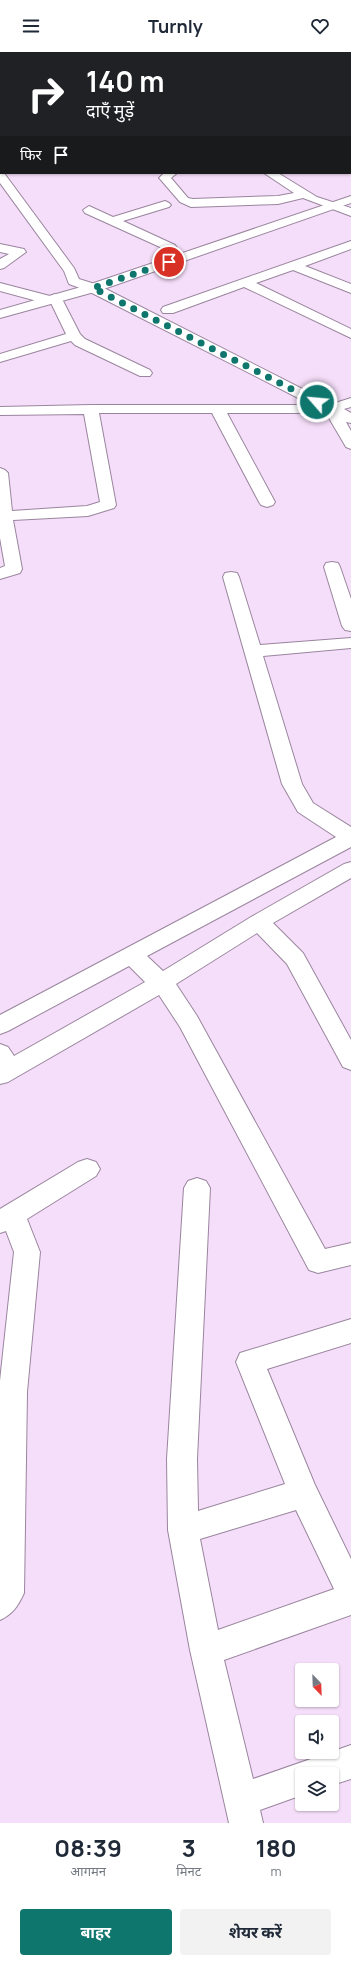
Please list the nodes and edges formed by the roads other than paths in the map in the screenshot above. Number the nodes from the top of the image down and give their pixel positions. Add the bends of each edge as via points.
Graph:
1 (170, 174) edge
2 (272, 174) edge
3 (0, 176) edge
4 (351, 188) edge
5 (309, 197) junction
6 (351, 199) edge
7 (165, 205) dead end
8 (333, 205) junction
9 (89, 210) dead end
10 (351, 212) edge
11 (262, 217) dead end
12 (114, 220) junction
13 (0, 243) edge
14 (186, 243) dead end
15 (351, 245) edge
16 (0, 248) edge
17 (171, 248) junction
18 (20, 252) junction
19 (157, 253) dead end
20 (0, 265) edge
21 (293, 265) junction
22 (72, 276) junction
23 (92, 282) junction
24 (109, 282) junction
25 (244, 282) junction
26 (0, 287) edge
27 (349, 287) edge
28 (26, 295) junction
29 (142, 298) dead end
30 (52, 299) junction
31 (0, 303) edge
32 (155, 304) dead end
33 (168, 310) junction
34 (0, 314) edge
35 (182, 318) dead end
36 (351, 334) edge
37 (74, 336) junction
38 (0, 358) edge
39 (145, 373) dead end
40 (333, 402) junction
41 (350, 403) edge
42 (91, 409) junction
43 (217, 409) junction
44 (0, 412) edge
45 (351, 419) edge
46 (351, 444) edge
47 (0, 473) edge
48 (267, 502) dead end
49 (4, 516) junction
50 (332, 567) dead end
51 (0, 574) edge
52 (231, 577) dead end
53 (351, 626) edge
54 (351, 643) edge
55 (253, 651) junction
56 (351, 837) edge
57 (351, 869) edge
58 (259, 922) junction
59 (132, 955) junction
60 (161, 983) junction
61 (0, 1025) edge
62 (351, 1061) edge
63 (3, 1066) edge
64 (87, 1169) dead end
65 (196, 1188) dead end
66 (6, 1218) edge
67 (351, 1254) edge
68 (351, 1331) edge
69 (7, 1392) edge
70 (303, 1493) junction
71 (183, 1530) junction
72 (351, 1592) edge
73 (351, 1599) edge
74 (0, 1604) edge
75 (206, 1650) junction
76 (351, 1762) edge
77 (336, 1767) edge
78 (295, 1782) edge
79 (243, 1811) edge

1 - 5 street via 165,178 184,200 191,203
2 - 5 street
3 - 22 street
4 - 5 street
5 - 8 street
5 - 11 street
6 - 8 street
7 - 12 street
8 - 10 street
8 - 24 street
9 - 12 street
12 - 17 street
13 - 18 street
14 - 17 street
15 - 21 street
16 - 18 street
17 - 19 street
18 - 20 street
21 - 25 street
21 - 27 street
22 - 23 street
22 - 28 street
23 - 24 street
23 - 30 street
23 - 40 street
24 - 29 street
25 - 33 street
25 - 36 street
26 - 28 street
28 - 30 street
28 - 31 street
30 - 34 street
30 - 37 street
32 - 33 street
33 - 35 street
37 - 38 street
37 - 39 street via 90,348
40 - 41 street
40 - 43 street
40 - 45 street
40 - 46 street
42 - 43 street
42 - 44 street
42 - 49 street via 108,505 88,511
43 - 48 street
47 - 49 street
49 - 51 street via 14,569
50 - 53 street
52 - 55 street
54 - 55 street
55 - 56 street via 292,784 305,807
56 - 59 street
57 - 58 street
58 - 60 street
58 - 62 street via 295,959
59 - 60 street
59 - 61 street
60 - 63 street
60 - 67 street via 189,1022 318,1262
64 - 66 street
65 - 71 street via 182,1459
66 - 69 street via 27,1252
68 - 70 street via 250,1362
69 - 74 street via 8,1593
70 - 71 street
70 - 72 street
71 - 75 street
73 - 75 street
75 - 79 street
76 - 77 street
78 - 79 street

